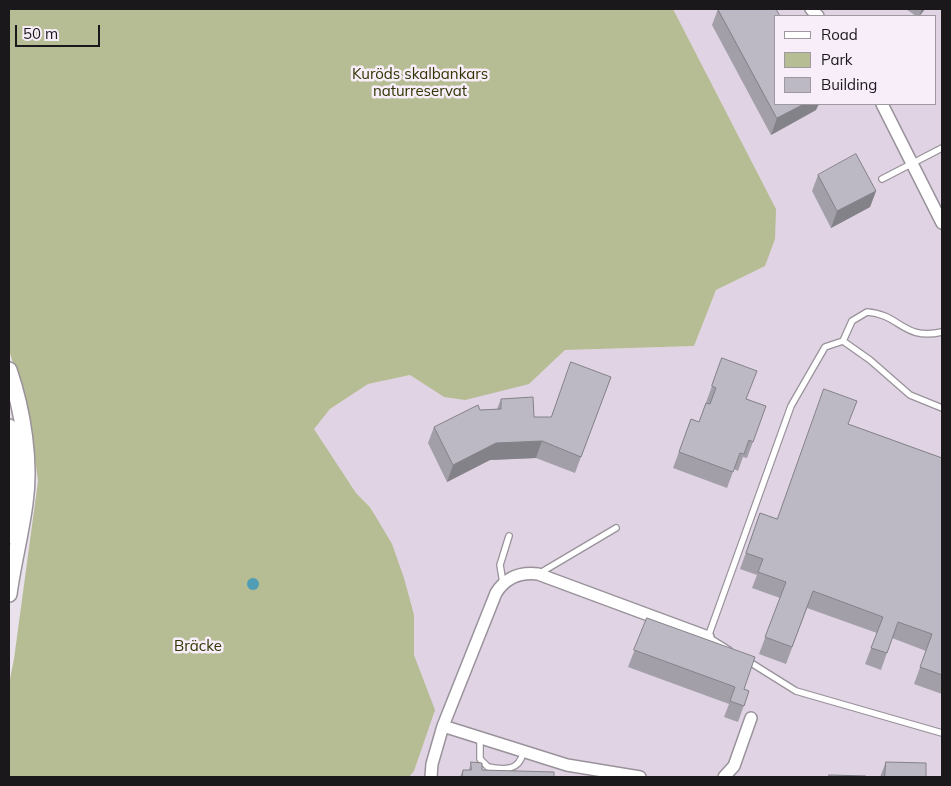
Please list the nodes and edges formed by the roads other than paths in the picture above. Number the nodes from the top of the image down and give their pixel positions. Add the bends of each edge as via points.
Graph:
1 (882, 105) edge
2 (942, 148) edge
3 (912, 164) junction
4 (882, 179) dead end
5 (942, 224) edge
6 (942, 332) edge
7 (844, 341) junction
8 (9, 370) edge
9 (942, 408) edge
10 (9, 427) edge
11 (616, 528) dead end
12 (509, 536) dead end
13 (13, 561) junction
14 (538, 574) junction
15 (503, 582) junction
16 (9, 594) edge
17 (708, 637) junction
18 (732, 651) edge
19 (740, 656) edge
20 (751, 718) dead end
21 (443, 726) junction
22 (942, 734) edge
23 (480, 738) junction
24 (524, 753) junction
25 (431, 777) edge
26 (640, 777) edge
27 (724, 777) edge

1 - 3 street
2 - 3 lane
3 - 4 lane
3 - 5 street
6 - 7 lane via 914,334 886,316 867,312 852,320
7 - 9 lane via 910,395
7 - 17 lane via 826,347 792,406
8 - 13 main road via 19,406 27,472 25,504
10 - 13 main road
11 - 14 lane
12 - 15 lane via 500,565
13 - 16 main road
14 - 15 street via 526,573
14 - 17 street
15 - 21 street
17 - 18 lane
19 - 22 lane via 796,691
20 - 27 street via 734,766
21 - 23 street
21 - 25 street
23 - 24 street
23 - 24 lane via 480,759 488,767 512,768 519,764
24 - 26 street via 567,765

